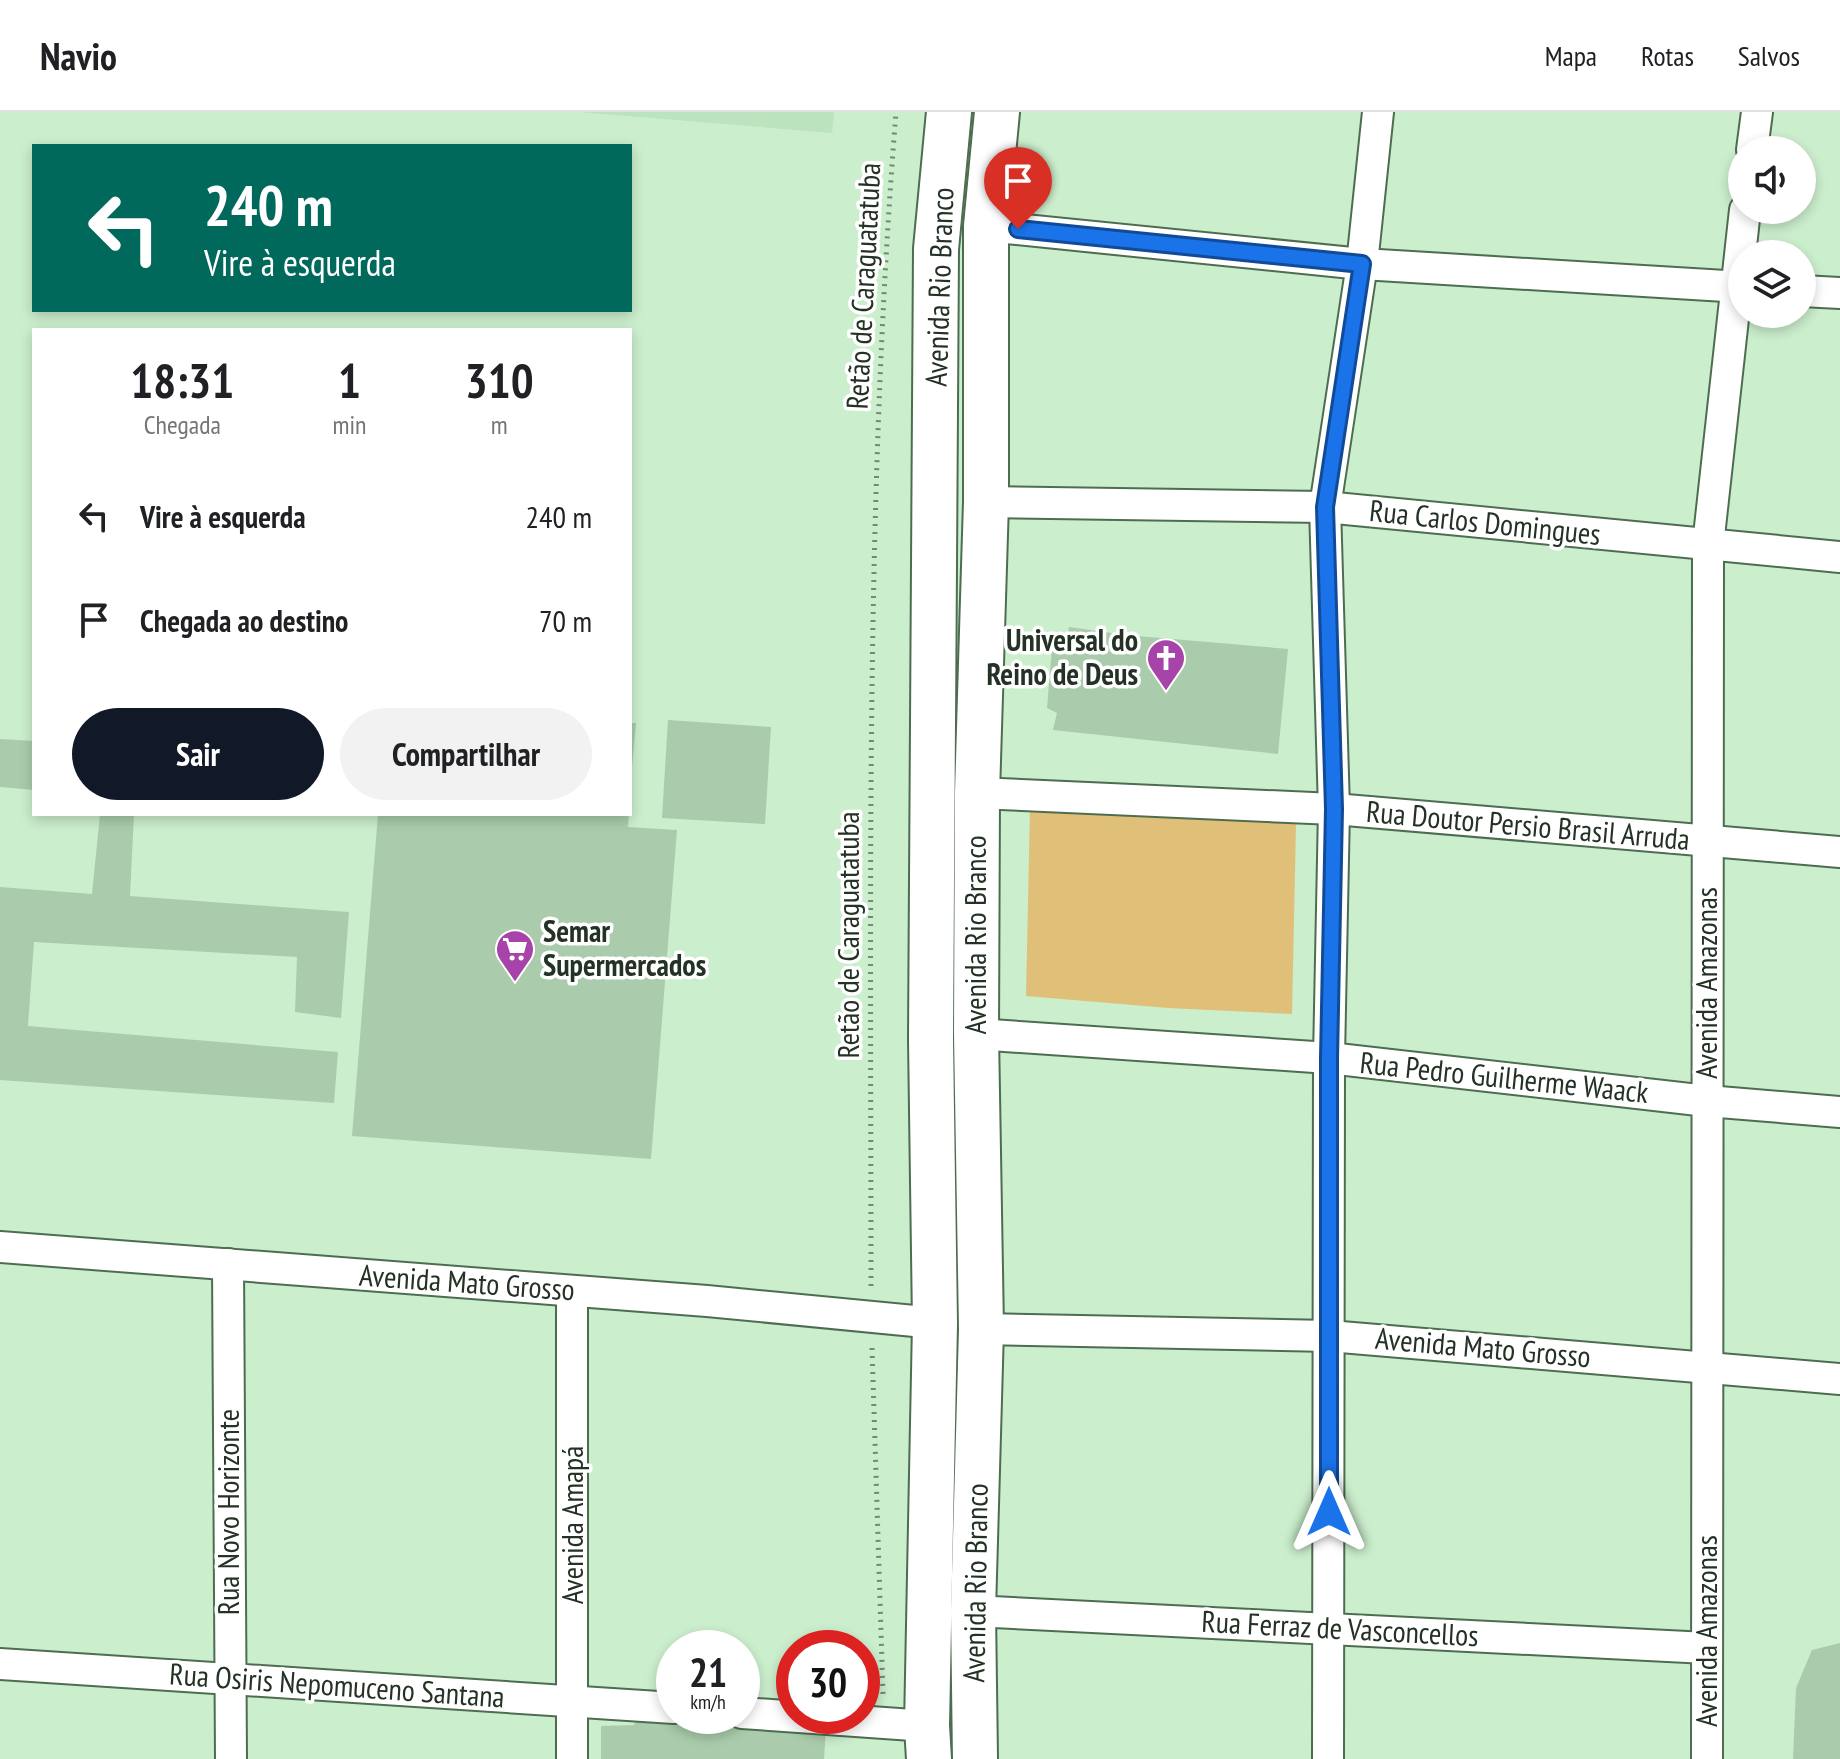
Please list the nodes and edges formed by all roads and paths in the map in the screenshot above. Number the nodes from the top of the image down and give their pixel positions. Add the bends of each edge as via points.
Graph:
1 (896, 112) edge
2 (949, 112) edge
3 (997, 112) edge
4 (1378, 112) edge
5 (1757, 112) edge
6 (1754, 136) edge
7 (986, 226) junction
8 (1362, 264) junction
9 (1728, 286) edge
10 (1816, 292) edge
11 (1840, 293) edge
12 (1734, 328) edge
13 (986, 502) junction
14 (1325, 507) junction
15 (1708, 545) junction
16 (1840, 557) edge
17 (977, 793) junction
18 (1334, 809) junction
19 (1707, 841) junction
20 (1840, 852) edge
21 (976, 1034) junction
22 (1329, 1058) junction
23 (1707, 1101) junction
24 (1840, 1112) edge
25 (0, 1247) edge
26 (228, 1264) junction
27 (572, 1291) junction
28 (871, 1317) junction
29 (935, 1323) junction
30 (981, 1329) junction
31 (1329, 1336) junction
32 (1706, 1366) junction
33 (1840, 1379) edge
34 (973, 1611) junction
35 (1328, 1629) junction
36 (1707, 1648) junction
37 (0, 1664) edge
38 (230, 1680) junction
39 (574, 1701) junction
40 (656, 1707) edge
41 (760, 1714) edge
42 (884, 1723) junction
43 (928, 1742) edge
44 (231, 1759) edge
45 (572, 1759) edge
46 (975, 1759) edge
47 (1328, 1759) edge
48 (1707, 1759) edge

1 - 28 path, Retão de Caraguatatuba via 885,246 877,510
2 - 29 main road, Avenida Rio Branco via 936,249 931,1023
3 - 7 main road, Avenida Rio Branco
4 - 8 street
5 - 6 street
7 - 8 street
7 - 13 main road, Avenida Rio Branco
8 - 9 street
8 - 14 street
10 - 11 street
12 - 15 street, Avenida Amazonas
13 - 14 street, Rua Carlos Domingues
13 - 17 main road, Avenida Rio Branco
14 - 15 street, Rua Carlos Domingues
14 - 18 street
15 - 16 street, Rua Carlos Domingues
15 - 19 street, Avenida Amazonas
17 - 18 street, Rua Doutor Persio Brasil Arruda
17 - 21 main road, Avenida Rio Branco
18 - 19 street, Rua Doutor Persio Brasil Arruda
18 - 22 street
19 - 20 street, Rua Doutor Persio Brasil Arruda
19 - 23 street, Avenida Amazonas
21 - 22 street, Rua Pedro Guilherme Waack
21 - 30 main road, Avenida Rio Branco
22 - 23 street, Rua Pedro Guilherme Waack
22 - 31 street
23 - 24 street, Rua Pedro Guilherme Waack
23 - 32 street, Avenida Amazonas
25 - 26 street, Avenida Mato Grosso
26 - 27 street, Avenida Mato Grosso
26 - 38 street, Rua Novo Horizonte
27 - 28 street, Avenida Mato Grosso
27 - 39 street, Avenida Amapá
28 - 29 street, Avenida Mato Grosso
28 - 42 path, Retão de Caraguatatuba
29 - 43 main road, Avenida Rio Branco
30 - 31 street, Avenida Mato Grosso
30 - 34 main road, Avenida Rio Branco
31 - 32 street, Avenida Mato Grosso
31 - 35 street
32 - 33 street, Avenida Mato Grosso
32 - 36 street, Avenida Amazonas
34 - 35 street, Rua Ferraz de Vasconcellos
34 - 46 main road, Avenida Rio Branco
35 - 36 street, Rua Ferraz de Vasconcellos
35 - 47 street
36 - 48 street, Avenida Amazonas
37 - 38 street, Rua Osiris Nepomuceno Santana
38 - 39 street, Rua Osiris Nepomuceno Santana
38 - 44 street, Rua Novo Horizonte
39 - 40 street, Rua Osiris Nepomuceno Santana
39 - 45 street, Avenida Amapá
41 - 42 street
42 - 43 street

